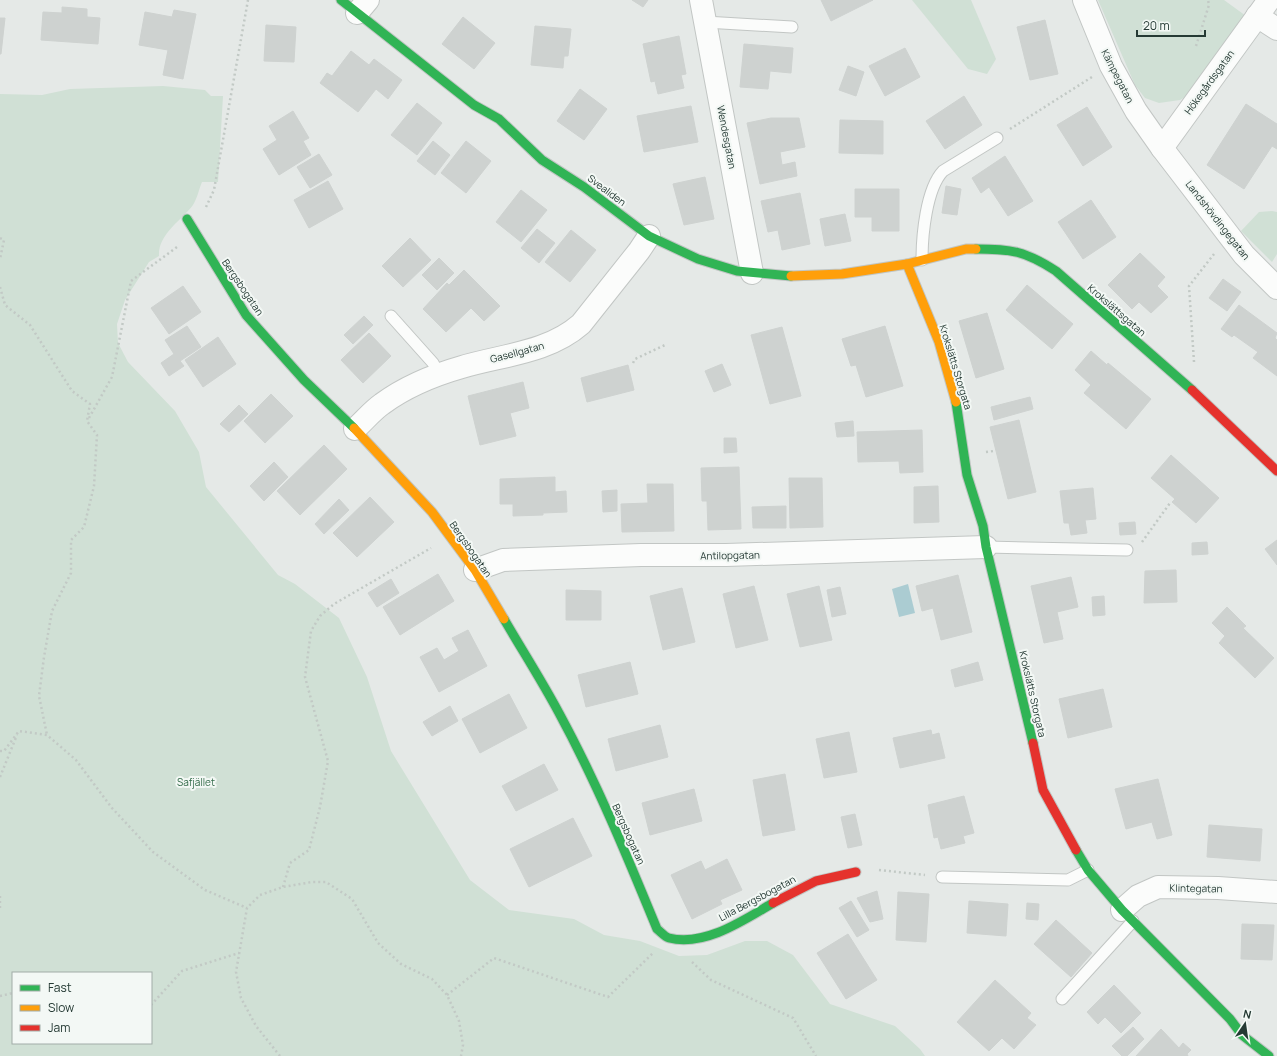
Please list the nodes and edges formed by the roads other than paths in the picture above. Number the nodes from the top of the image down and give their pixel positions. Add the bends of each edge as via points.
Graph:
1 (701, 0) edge
2 (1084, 0) edge
3 (355, 4) edge
4 (1263, 8) edge
5 (705, 22) junction
6 (792, 27) dead end
7 (1277, 29) edge
8 (996, 138) road end
9 (1162, 148) junction
10 (187, 219) road end
11 (649, 236) junction
12 (922, 260) junction
13 (908, 264) junction
14 (752, 273) junction
15 (1277, 288) edge
16 (391, 316) dead end
17 (439, 374) junction
18 (355, 429) junction
19 (1277, 471) edge
20 (986, 546) junction
21 (1127, 550) road end
22 (475, 570) junction
23 (1088, 870) junction
24 (856, 872) dead end
25 (942, 877) road end
26 (1277, 892) edge
27 (1127, 916) junction
28 (668, 938) joint
29 (1062, 999) dead end
30 (1269, 1056) edge

1 - 5 street, Wendesgatan
2 - 9 street, Kämpegatan via 1111,66 1136,110
3 - 11 street, Svealiden via 474,105 499,119 542,160 584,187
4 - 7 street, Hökegårdsgatan
4 - 9 street, Hökegårdsgatan
5 - 6 lane
5 - 14 street, Wendesgatan
8 - 12 lane via 938,176 924,229
9 - 15 street, Landshövdingegatan via 1244,255
10 - 18 street, Bergsbogatan via 246,315 304,380
11 - 14 street, Svealiden via 698,259
11 - 17 street, Gasellgatan via 581,324 570,334 537,348
12 - 13 street, Krokslättsgatan
12 - 19 street, Krokslättsgatan via 945,253 983,248 1021,252 1036,259 1056,271 1196,394
13 - 14 street, Svealiden via 823,275 786,276
13 - 20 street, Krokslätts Storgata via 939,342 955,395 967,474 983,526
16 - 17 lane
17 - 18 street, Gasellgatan via 406,389 381,405
18 - 22 street, Bergsbogatan via 432,512
20 - 21 lane
20 - 22 street, Antilopgatan via 503,560
20 - 23 street, Krokslätts Storgata via 1043,790
22 - 28 street, Bergsbogatan via 562,719 590,774 657,929
23 - 25 lane via 1068,880
23 - 27 street, Krokslätts Storgata
24 - 28 street, Lilla Bergsbogatan via 804,885 713,935 682,940
26 - 27 street, Klintegatan via 1158,887 1138,896
27 - 29 lane
27 - 30 street, Krokslätts Storgata via 1242,1034

